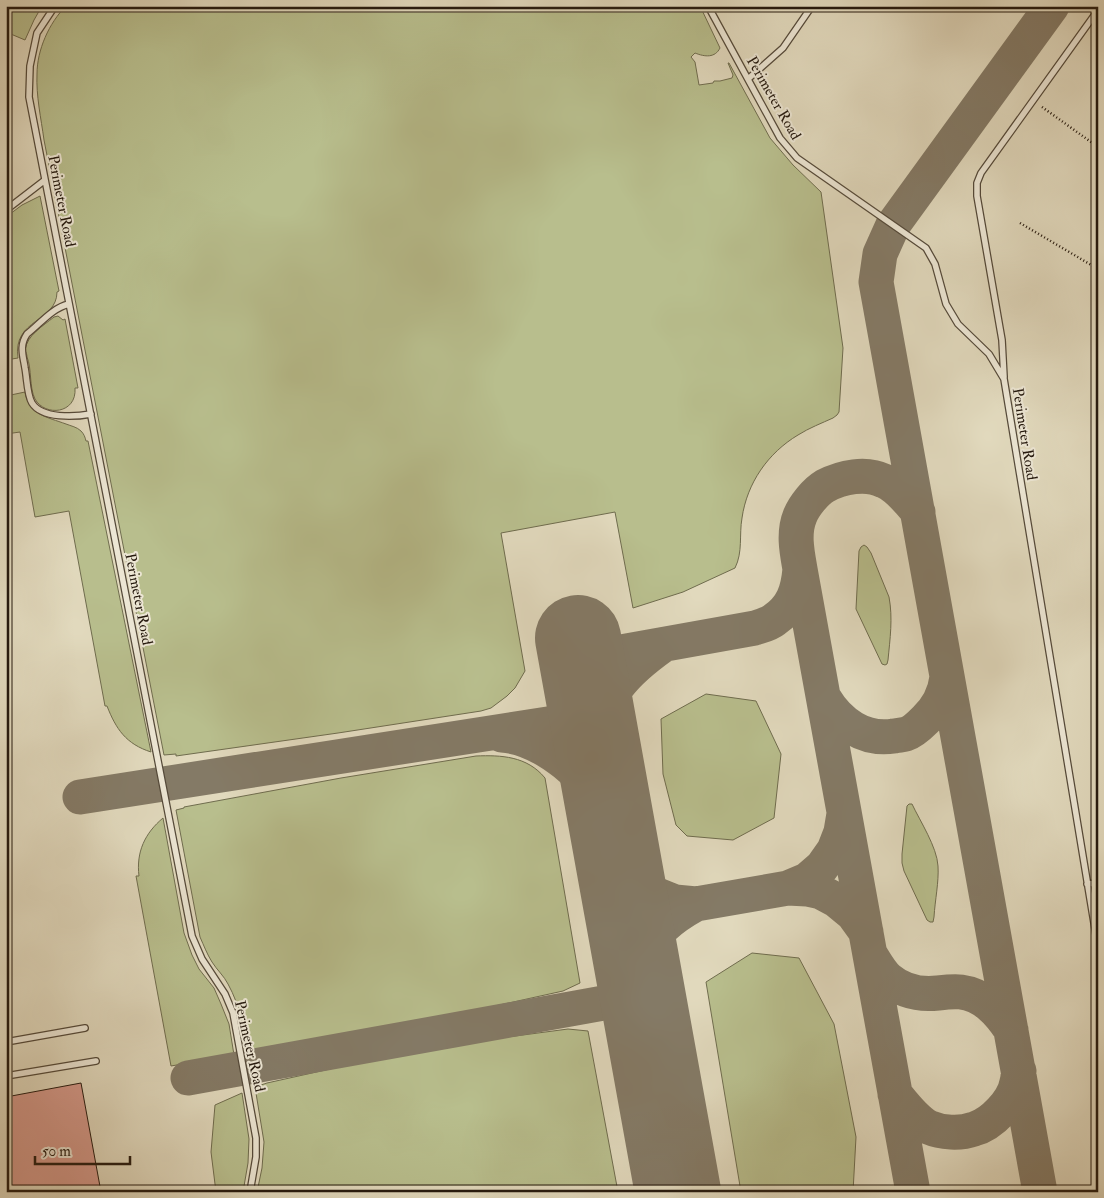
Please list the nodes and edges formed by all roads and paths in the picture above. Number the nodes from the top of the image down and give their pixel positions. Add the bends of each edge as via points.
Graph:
1 (55, 6) edge
2 (708, 6) edge
3 (812, 6) edge
4 (1098, 10) edge
5 (748, 79) junction
6 (1042, 107) dead end
7 (1098, 147) edge
8 (45, 180) junction
9 (6, 210) edge
10 (1020, 223) dead end
11 (1098, 269) edge
12 (70, 304) junction
13 (1004, 379) junction
14 (1098, 401) edge
15 (1093, 404) dead end
16 (91, 414) junction
17 (1098, 883) edge
18 (1087, 884) junction
19 (1098, 947) edge
20 (85, 1028) dead end
21 (6, 1042) edge
22 (96, 1061) dead end
23 (6, 1076) edge
24 (250, 1192) edge

1 - 8 lane, Perimeter Road via 37,33 30,66 29,97
2 - 5 lane, Perimeter Road
3 - 5 lane via 783,48
4 - 13 lane via 977,183 1002,340
5 - 13 lane, Perimeter Road via 780,138 796,158 926,248 935,264 950,311 958,324 990,354
6 - 7 path
8 - 9 lane
8 - 12 lane, Perimeter Road
10 - 11 path
12 - 16 lane, Perimeter Road
12 - 16 lane via 54,311 27,334 22,354 32,403 36,408 64,416
13 - 18 lane, Perimeter Road
14 - 15 path
16 - 24 lane, Perimeter Road via 192,936 233,1013 256,1138
17 - 18 lane
18 - 19 lane, Perimeter Road
20 - 21 lane
22 - 23 lane

